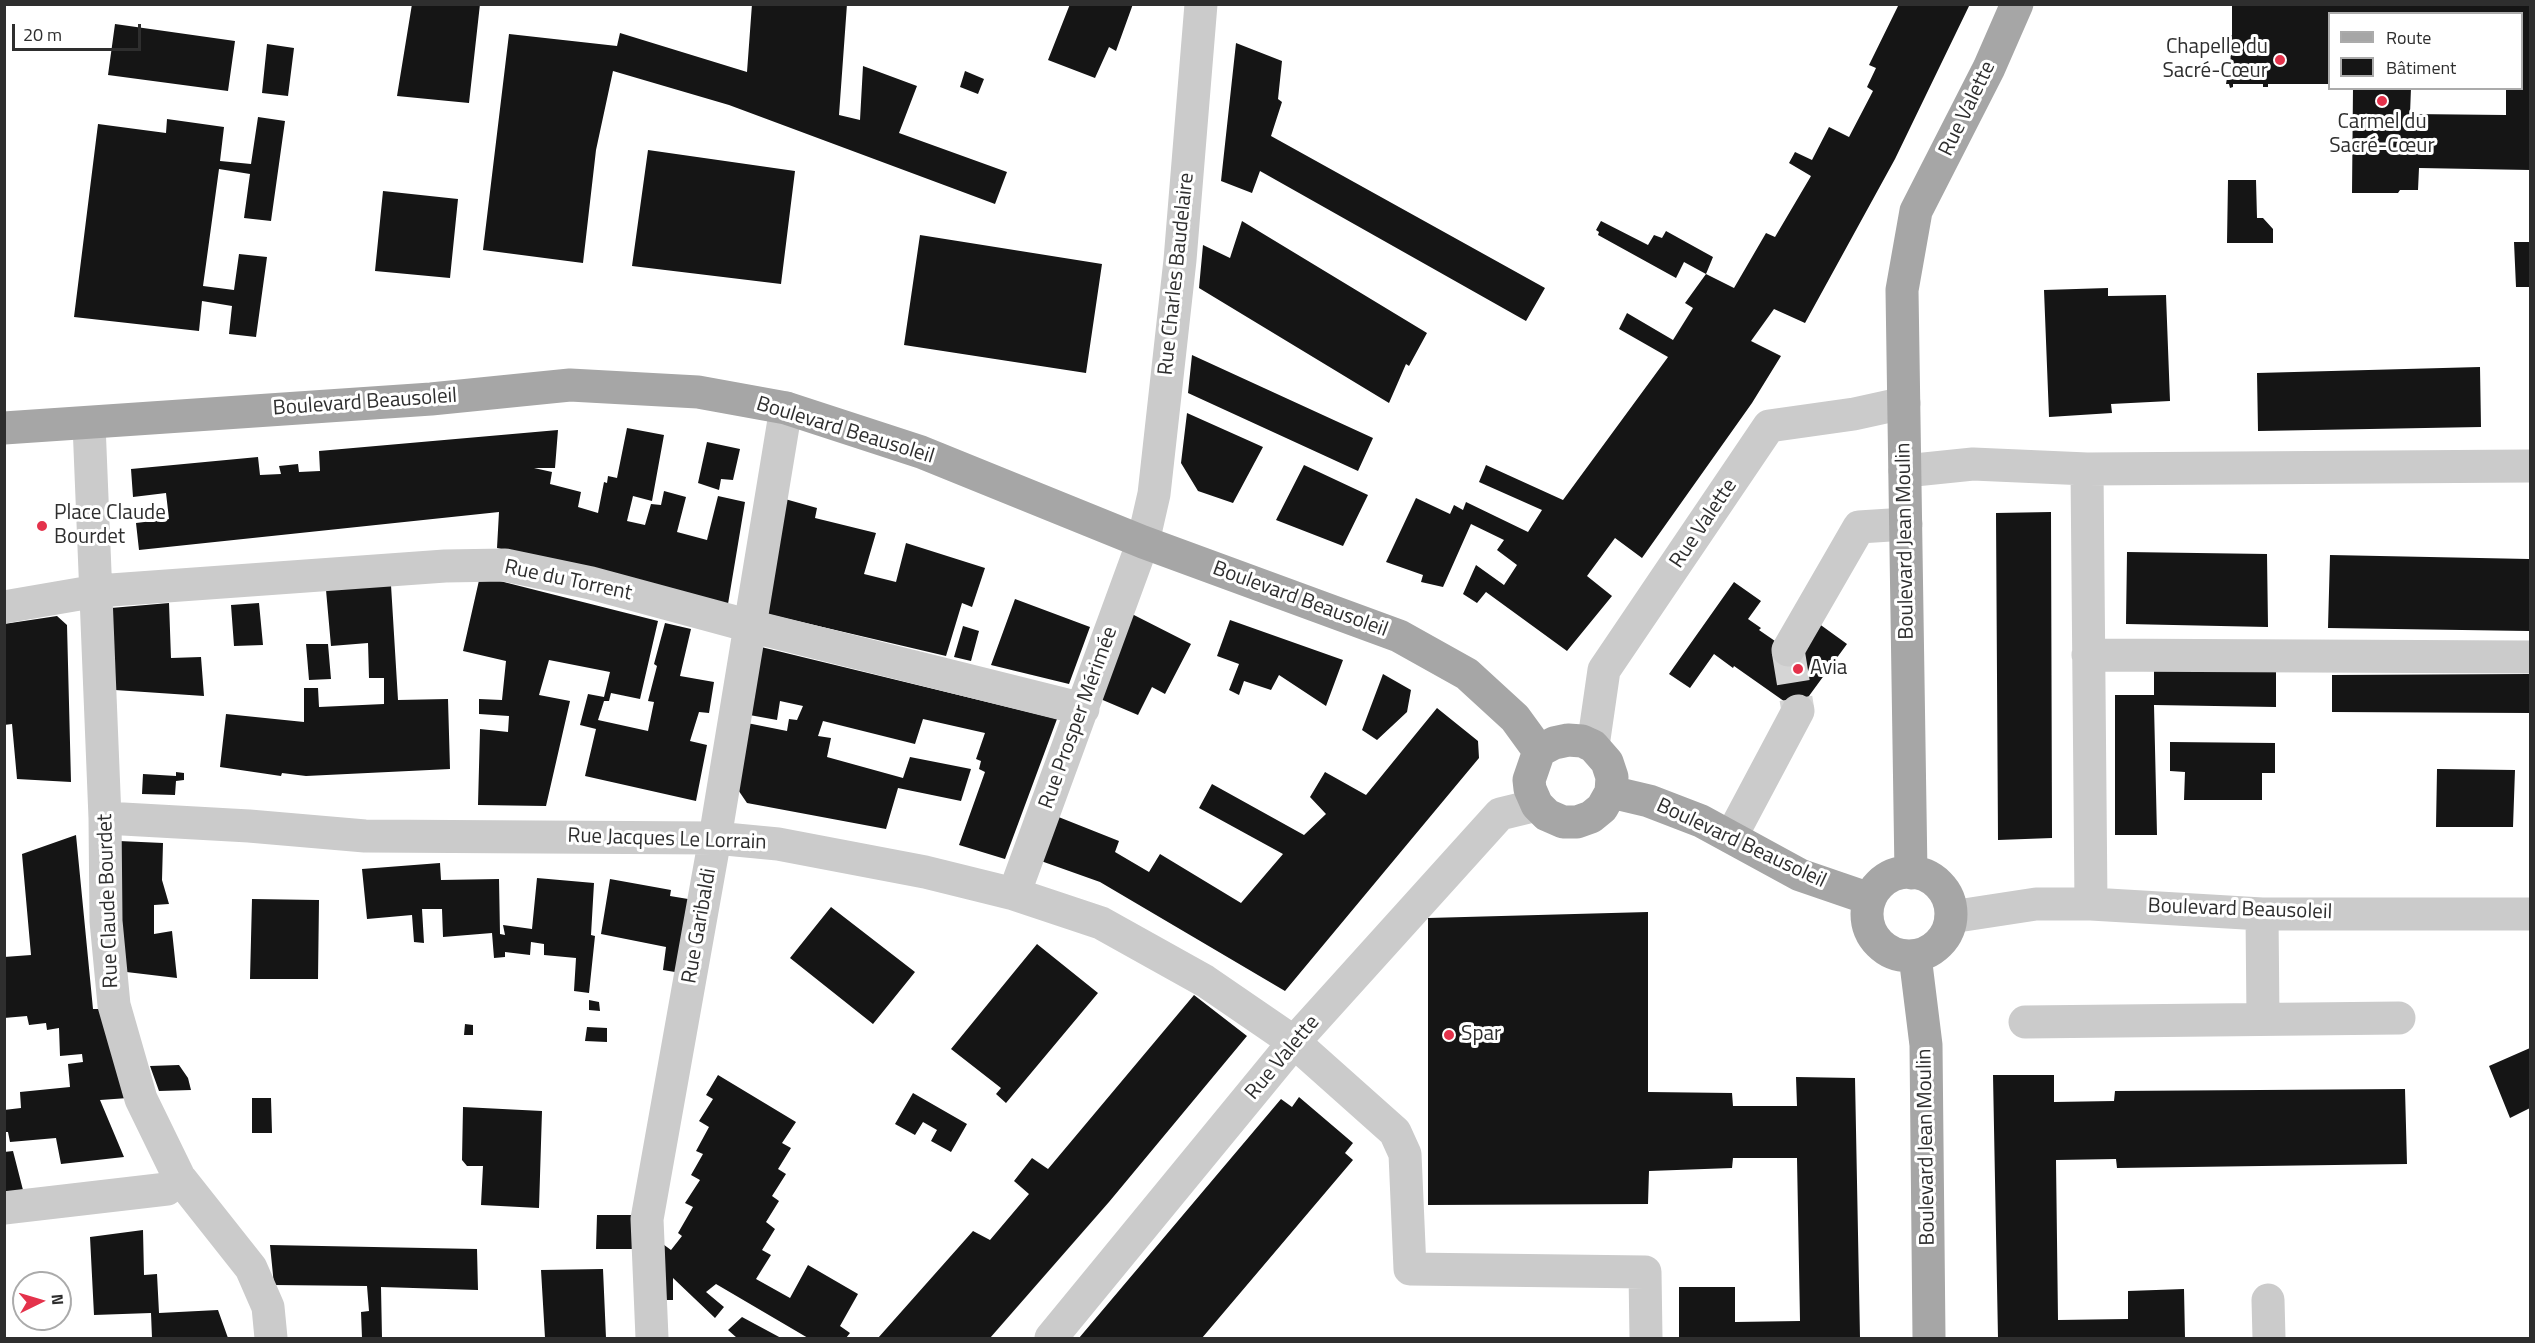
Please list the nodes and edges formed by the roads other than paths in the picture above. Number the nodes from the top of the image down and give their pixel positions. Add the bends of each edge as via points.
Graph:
1 (1201, 4) edge
2 (2017, 4) edge
3 (1916, 211) joint
4 (1904, 403) junction
5 (786, 408) junction
6 (89, 424) junction
7 (4, 428) edge
8 (2530, 466) edge
9 (2087, 469) junction
10 (1905, 471) junction
11 (1906, 524) junction
12 (1143, 542) junction
13 (97, 591) junction
14 (4, 607) edge
15 (750, 626) junction
16 (1788, 650) tunnel mouth
17 (2088, 656) junction
18 (2530, 657) edge
19 (1083, 709) junction
20 (1798, 711) tunnel mouth
21 (1593, 746) junction
22 (1539, 751) junction
23 (1611, 792) junction
24 (1537, 805) junction
25 (105, 818) junction
26 (1731, 837) junction
27 (715, 838) junction
28 (1911, 873) junction
29 (1014, 894) junction
30 (1870, 899) junction
31 (2091, 904) junction
32 (2262, 914) junction
33 (2530, 914) edge
34 (1951, 916) junction
35 (1916, 956) junction
36 (2399, 1018) dead end
37 (2263, 1019) junction
38 (2025, 1022) dead end
39 (1294, 1042) junction
40 (179, 1177) junction
41 (4, 1209) edge
42 (2268, 1300) dead end
43 (271, 1338) edge
44 (652, 1338) edge
45 (1051, 1338) edge
46 (1646, 1338) edge
47 (1929, 1338) edge
48 (2269, 1338) edge

1 - 12 street, Rue Charles Baudelaire via 1180,260 1154,494
2 - 3 main road, Rue Valette
3 - 4 main road, Boulevard Jean Moulin via 1902,290
4 - 10 main road, Boulevard Jean Moulin
4 - 21 street, Rue Valette via 1769,426 1604,670
5 - 6 main road, Boulevard Beausoleil via 698,392 570,385
5 - 12 main road, Boulevard Beausoleil via 921,452
5 - 15 street, Rue Garibaldi
6 - 7 main road, Boulevard Beausoleil
6 - 13 street, Rue Claude Bourdet
8 - 9 street
9 - 10 street via 1973,464
9 - 17 street
10 - 11 main road, Boulevard Jean Moulin
11 - 16 street via 1859,527
11 - 28 main road, Boulevard Jean Moulin
12 - 19 street, Rue Prosper Mérimée
12 - 22 main road, Boulevard Beausoleil via 1399,636 1467,674 1515,718
13 - 14 street, Rue du Torrent
13 - 15 street, Rue du Torrent via 506,565 591,583
13 - 25 street, Rue Claude Bourdet
15 - 19 street, Rue du Torrent
15 - 27 street, Rue Garibaldi
17 - 18 street
17 - 31 street
19 - 29 street, Rue Prosper Mérimée
20 - 26 street
21 - 22 main road via 1568,740
21 - 23 main road via 1607,762
22 - 24 main road via 1529,780
23 - 24 main road via 1602,808 1577,822 1563,822
23 - 26 main road, Boulevard Beausoleil via 1648,801
24 - 39 street, Rue Valette via 1500,814
25 - 27 street, Rue Jacques Le Lorrain via 365,836
25 - 40 street, Rue Claude Bourdet via 106,921 114,1005 141,1099
26 - 30 main road, Boulevard Beausoleil via 1800,875
27 - 29 street, Rue Jacques Le Lorrain via 812,850
27 - 44 street, Rue Garibaldi via 647,1220
28 - 30 main road via 1890,877
28 - 34 main road via 1936,882 1945,892
29 - 39 street, Rue Jacques Le Lorrain via 1101,923 1205,981
30 - 35 main road via 1868,923 1880,945 1903,956
31 - 32 street, Boulevard Beausoleil
31 - 34 street, Boulevard Beausoleil via 2036,904
32 - 33 street, Boulevard Beausoleil
32 - 37 street
34 - 35 main road via 1940,943
35 - 47 main road, Boulevard Jean Moulin via 1926,1046
36 - 37 street
37 - 38 street
39 - 45 street, Rue Valette
39 - 46 street, Rue Jacques Le Lorrain via 1395,1132 1405,1154 1410,1269 1645,1272
40 - 41 street via 167,1189
40 - 43 street, Rue Claude Bourdet via 250,1268 268,1307
42 - 48 street

